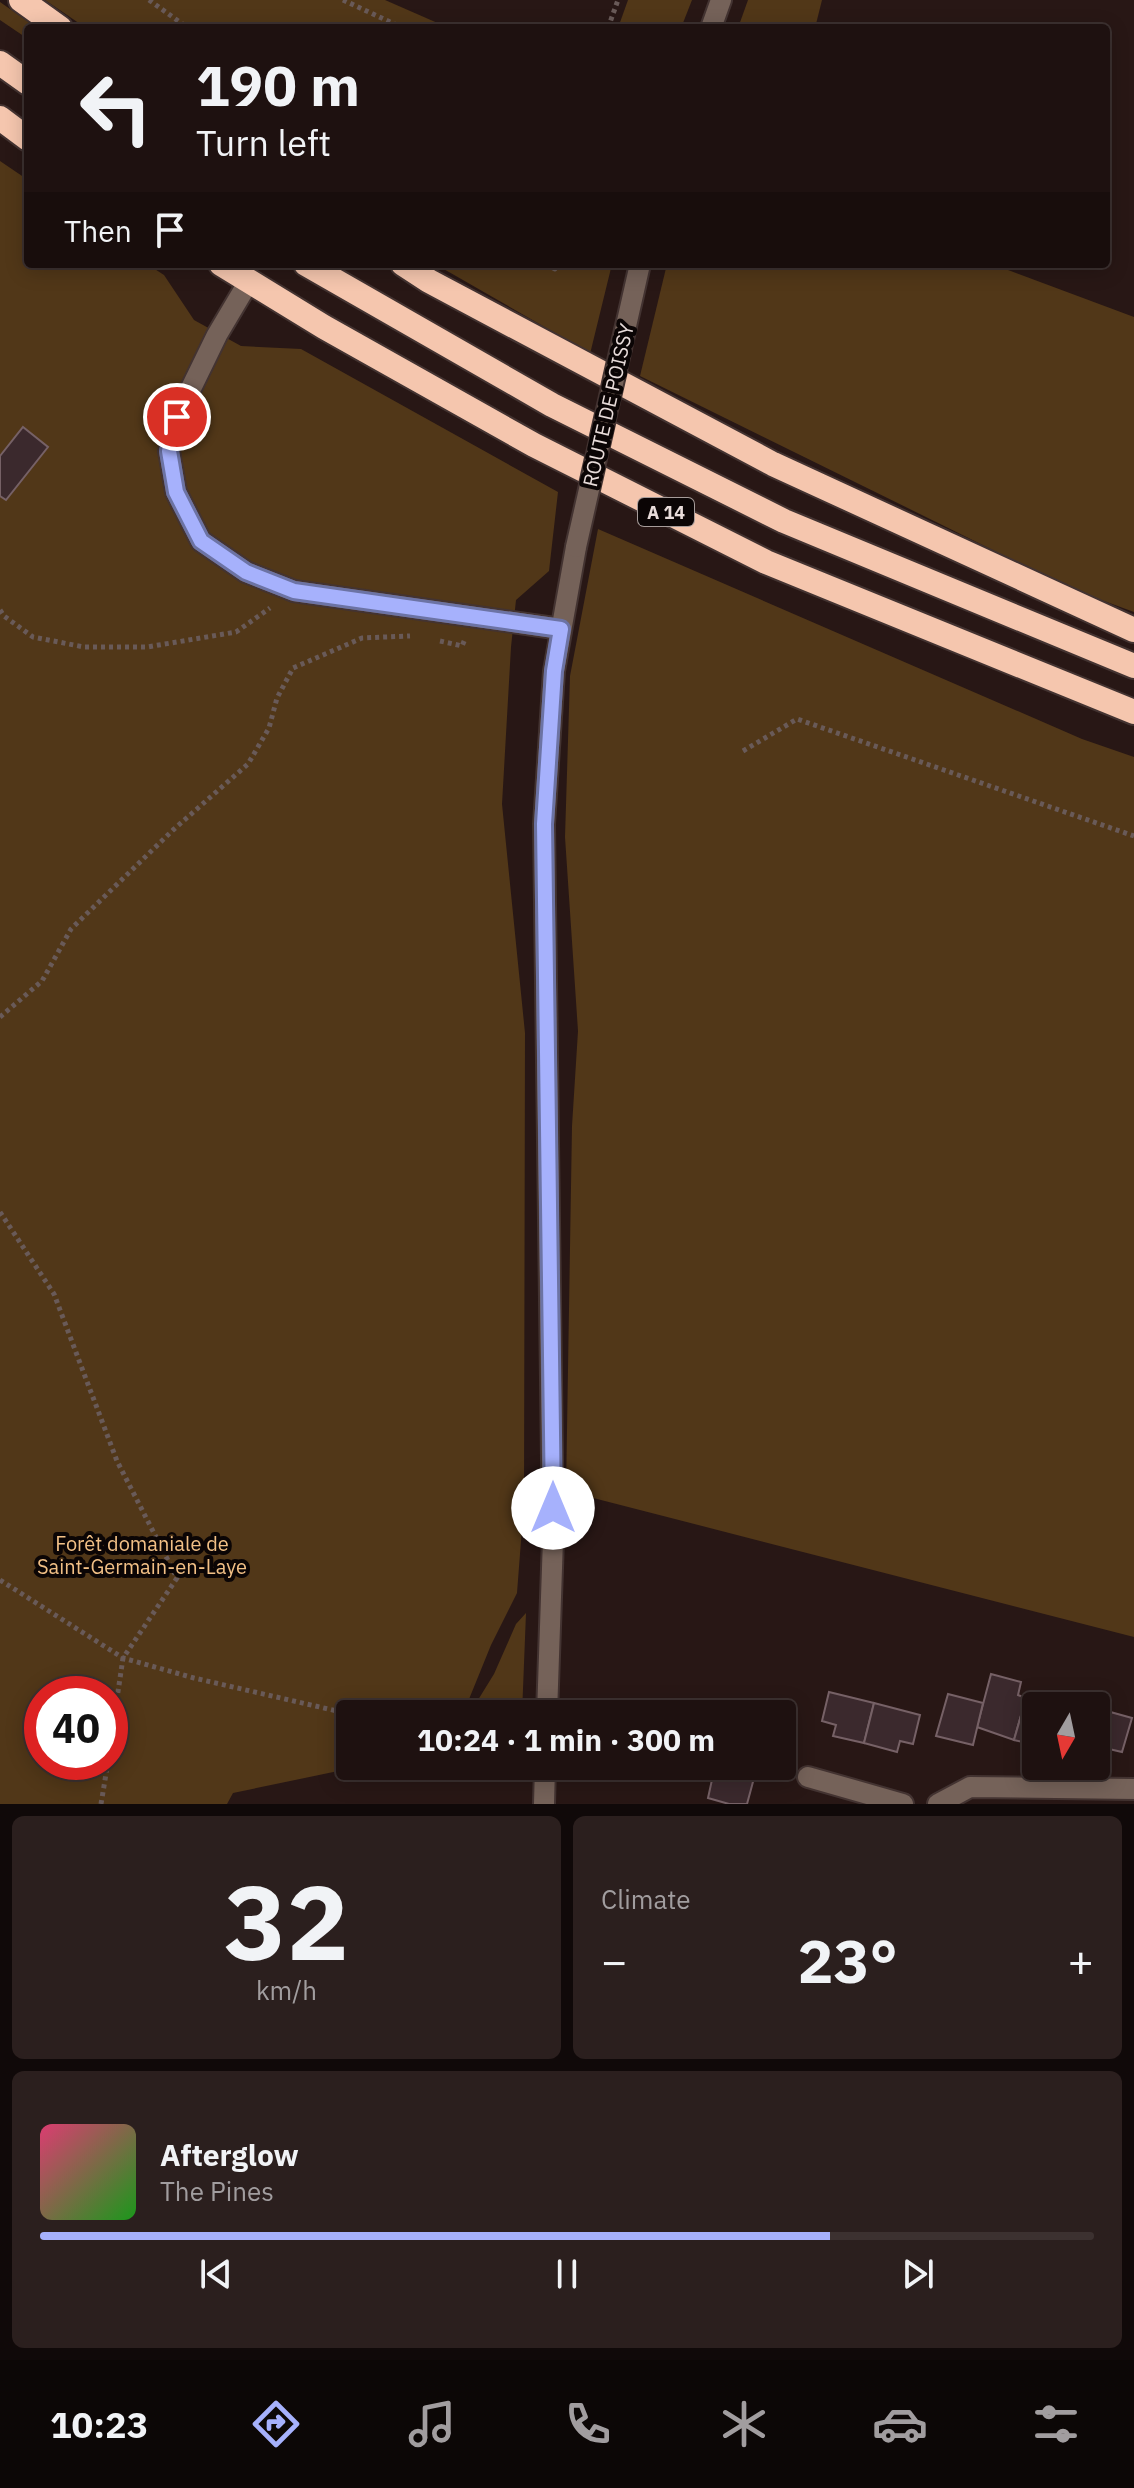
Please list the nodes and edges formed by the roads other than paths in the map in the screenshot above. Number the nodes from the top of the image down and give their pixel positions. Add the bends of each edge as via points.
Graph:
1 (21, 0) edge
2 (721, 0) edge
3 (54, 24) edge
4 (712, 24) edge
5 (0, 63) edge
6 (24, 80) edge
7 (0, 118) edge
8 (24, 136) edge
9 (228, 268) edge
10 (313, 268) edge
11 (409, 268) edge
12 (639, 268) edge
13 (249, 281) junction
14 (561, 629) junction
15 (1134, 630) edge
16 (1134, 666) edge
17 (1134, 712) edge
18 (547, 1700) edge
19 (808, 1777) dead end
20 (545, 1780) edge
21 (1134, 1789) edge
22 (544, 1804) edge
23 (903, 1804) edge
24 (938, 1804) edge

1 - 3 highway
2 - 4 street
5 - 6 highway
7 - 8 highway
9 - 13 highway, A 14
10 - 16 highway, A 14 via 552,405 770,514
11 - 15 highway via 773,464
12 - 14 street, ROUTE DE POISSY, bridge
13 - 14 street via 177,417 169,451 176,492 201,541 246,572 294,591
13 - 17 highway, A 14 via 534,445 766,562
14 - 18 street, ROUTE DE POISSY via 544,824 553,1508
19 - 23 street
20 - 22 street
21 - 24 street via 970,1787

